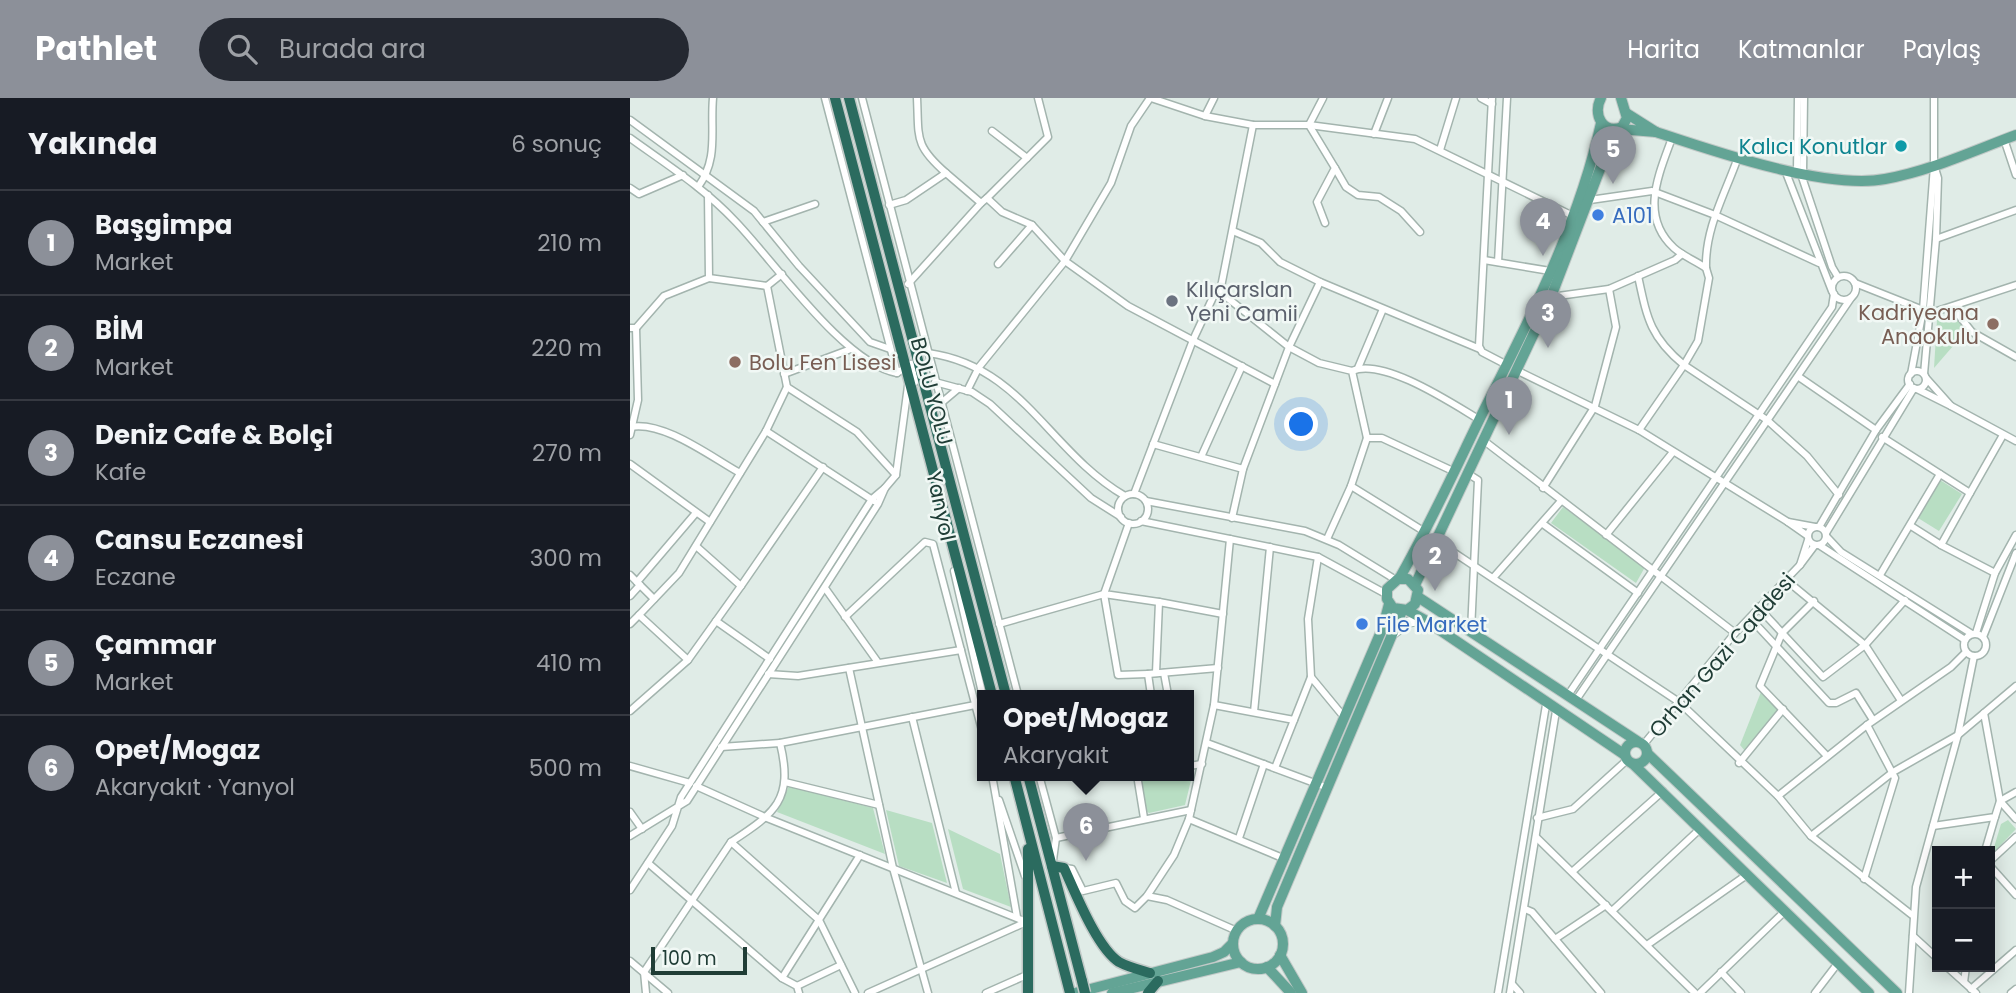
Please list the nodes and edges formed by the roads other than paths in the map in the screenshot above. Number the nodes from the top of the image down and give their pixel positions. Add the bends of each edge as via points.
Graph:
1 (713, 98) edge
2 (825, 98) edge
3 (835, 98) edge
4 (917, 98) edge
5 (1038, 98) edge
6 (1150, 98) edge
7 (1213, 98) edge
8 (1388, 98) edge
9 (1456, 98) edge
10 (1480, 98) edge
11 (1507, 98) edge
12 (1798, 98) edge
13 (1804, 98) edge
14 (1934, 98) edge
15 (853, 99) edge
16 (1322, 99) edge
17 (1492, 101) edge
18 (1596, 101) edge
19 (1625, 104) edge
20 (1205, 116) junction
21 (630, 120) edge
22 (1601, 123) junction
23 (1253, 125) junction
24 (1309, 125) junction
25 (1617, 130) junction
26 (992, 131) dead end
27 (1656, 132) junction
28 (1374, 134) junction
29 (2016, 135) edge
30 (630, 138) edge
31 (1672, 138) junction
32 (2004, 139) junction
33 (1440, 150) junction
34 (1027, 158) junction
35 (1737, 159) junction
36 (1934, 166) junction
37 (1335, 168) junction
38 (1784, 169) junction
39 (1800, 172) junction
40 (946, 173) junction
41 (708, 174) junction
42 (1488, 174) junction
43 (2016, 175) edge
44 (682, 176) junction
45 (1503, 180) junction
46 (698, 187) junction
47 (630, 188) edge
48 (1652, 191) junction
49 (708, 195) junction
50 (1590, 200) junction
51 (984, 201) junction
52 (815, 204) dead end
53 (889, 205) junction
54 (2016, 210) edge
55 (1715, 215) junction
56 (1573, 216) junction
57 (763, 222) junction
58 (1325, 223) dead end
59 (1032, 225) junction
60 (1233, 232) junction
61 (1420, 232) dead end
62 (1936, 239) junction
63 (1682, 254) junction
64 (1484, 260) junction
65 (1065, 261) junction
66 (1498, 262) junction
67 (1819, 263) junction
68 (998, 264) dead end
69 (1706, 268) junction
70 (1550, 271) junction
71 (782, 274) junction
72 (1638, 276) junction
73 (1838, 277) junction
74 (709, 278) junction
75 (1320, 282) junction
76 (1855, 283) junction
77 (908, 284) junction
78 (2016, 285) edge
79 (767, 286) junction
80 (1609, 289) junction
81 (1220, 292) junction
82 (1833, 293) junction
83 (1551, 296) junction
84 (1852, 298) junction
85 (1953, 308) junction
86 (1383, 309) junction
87 (1923, 310) junction
88 (1931, 313) junction
89 (633, 328) edge
90 (1193, 340) junction
91 (1289, 347) junction
92 (850, 349) junction
93 (890, 349) junction
94 (1480, 349) junction
95 (928, 354) junction
96 (2016, 357) edge
97 (911, 364) junction
98 (1684, 365) junction
99 (1241, 366) junction
100 (979, 367) junction
101 (1512, 367) junction
102 (1355, 370) junction
103 (897, 373) junction
104 (784, 374) junction
105 (1911, 374) junction
106 (1925, 376) junction
107 (1799, 377) junction
108 (935, 382) junction
109 (1275, 384) junction
110 (786, 387) junction
111 (1914, 387) junction
112 (963, 389) junction
113 (940, 404) junction
114 (1595, 406) junction
115 (1951, 406) junction
116 (1759, 415) junction
117 (1480, 419) junction
118 (1767, 420) junction
119 (631, 427) edge
120 (1639, 430) junction
121 (1876, 430) junction
122 (766, 431) junction
123 (630, 435) edge
124 (2003, 435) junction
125 (1882, 437) junction
126 (1367, 438) junction
127 (1483, 440) junction
128 (2016, 441) edge
129 (1153, 444) junction
130 (1673, 452) junction
131 (1201, 457) junction
132 (630, 464) edge
133 (823, 467) junction
134 (1243, 469) junction
135 (1455, 472) junction
136 (740, 473) junction
137 (1467, 473) junction
138 (1940, 474) junction
139 (896, 475) junction
140 (1716, 479) junction
141 (1724, 484) junction
142 (1351, 486) junction
143 (1543, 488) junction
144 (1970, 493) junction
145 (1134, 494) junction
146 (1839, 495) junction
147 (1125, 496) junction
148 (1146, 501) junction
149 (1561, 501) junction
150 (875, 502) junction
151 (695, 514) junction
152 (1121, 517) junction
153 (1232, 518) junction
154 (1140, 521) junction
155 (710, 522) junction
156 (1788, 522) junction
157 (1129, 523) junction
158 (1543, 524) junction
159 (1911, 526) junction
160 (1817, 527) junction
161 (1426, 533) junction
162 (1606, 534) junction
163 (1826, 535) junction
164 (2016, 535) edge
165 (1808, 538) junction
166 (1230, 539) junction
167 (1327, 539) junction
168 (1435, 540) junction
169 (1817, 545) junction
170 (1941, 545) junction
171 (696, 546) junction
172 (1270, 547) junction
173 (2016, 554) edge
174 (1318, 557) junction
175 (1800, 565) junction
176 (1476, 567) junction
177 (1655, 569) junction
178 (1994, 573) junction
179 (1662, 574) junction
180 (630, 575) edge
181 (1880, 575) junction
182 (1493, 578) junction
183 (1397, 580) junction
184 (1786, 580) junction
185 (638, 584) junction
186 (741, 586) junction
187 (1415, 586) junction
188 (825, 587) junction
189 (1638, 593) junction
190 (1104, 594) junction
191 (630, 596) edge
192 (1418, 597) junction
193 (654, 599) junction
194 (1388, 599) junction
195 (1905, 600) junction
196 (1814, 601) junction
197 (1159, 602) junction
198 (1758, 607) junction
199 (1405, 610) junction
200 (1223, 614) junction
201 (639, 615) junction
202 (845, 617) junction
203 (1750, 618) junction
204 (716, 621) junction
205 (1425, 621) junction
206 (630, 624) edge
207 (999, 624) junction
208 (1471, 631) junction
209 (1735, 633) junction
210 (1782, 633) junction
211 (1977, 635) junction
212 (1391, 636) junction
213 (1965, 640) junction
214 (1776, 644) junction
215 (1866, 645) junction
216 (1601, 648) junction
217 (961, 650) junction
218 (1966, 652) junction
219 (1607, 653) junction
220 (1974, 656) junction
221 (770, 659) junction
222 (688, 660) junction
223 (877, 661) junction
224 (849, 668) junction
225 (1218, 668) junction
226 (1152, 673) junction
227 (1164, 673) junction
228 (768, 674) junction
229 (1311, 677) junction
230 (1822, 677) junction
231 (1814, 684) junction
232 (2016, 686) edge
233 (981, 689) edge
234 (991, 690) edge
235 (1005, 690) edge
236 (1017, 690) edge
237 (1152, 690) edge
238 (1166, 690) edge
239 (1572, 698) junction
240 (1900, 699) junction
241 (977, 700) edge
242 (1679, 702) junction
243 (975, 705) junction
244 (1214, 705) junction
245 (1546, 705) junction
246 (1783, 709) junction
247 (630, 711) edge
248 (977, 712) edge
249 (1254, 712) junction
250 (1556, 712) junction
251 (1984, 713) junction
252 (912, 717) junction
253 (1345, 718) junction
254 (1294, 720) junction
255 (1873, 720) junction
256 (1867, 725) junction
257 (859, 726) junction
258 (1958, 735) junction
259 (780, 743) junction
260 (1207, 743) junction
261 (1643, 746) junction
262 (721, 747) junction
263 (1827, 756) junction
264 (1628, 760) junction
265 (1739, 763) junction
266 (1202, 764) junction
267 (1264, 764) junction
268 (1194, 765) edge
269 (630, 766) edge
270 (1275, 768) junction
271 (1894, 772) junction
272 (993, 781) edge
273 (1015, 781) edge
274 (1030, 781) edge
275 (1041, 781) edge
276 (1138, 781) edge
277 (785, 782) junction
278 (693, 784) junction
279 (1323, 786) junction
280 (1662, 791) junction
281 (996, 792) junction
282 (2016, 792) edge
283 (1778, 796) junction
284 (2000, 801) junction
285 (879, 805) junction
286 (675, 810) junction
287 (1191, 810) junction
288 (630, 812) edge
289 (1528, 816) junction
290 (1995, 817) junction
291 (767, 818) junction
292 (1144, 818) junction
293 (1539, 818) junction
294 (1189, 819) junction
295 (2016, 819) edge
296 (1933, 826) junction
297 (1701, 828) junction
298 (642, 829) junction
299 (1028, 829) junction
300 (630, 836) edge
301 (1811, 836) junction
302 (1536, 837) junction
303 (2016, 837) edge
304 (1056, 838) junction
305 (1239, 838) junction
306 (731, 842) junction
307 (1986, 846) edge
308 (860, 855) junction
309 (1995, 858) edge
310 (1286, 859) junction
311 (648, 863) junction
312 (1052, 866) junction
313 (893, 868) junction
314 (1064, 868) junction
315 (1995, 869) edge
316 (1573, 871) junction
317 (1748, 874) junction
318 (1864, 879) junction
319 (1029, 888) junction
320 (630, 890) edge
321 (957, 893) junction
322 (2016, 895) edge
323 (1147, 896) junction
324 (692, 901) junction
325 (1609, 908) junction
326 (1525, 909) junction
327 (1785, 911) junction
328 (1912, 915) junction
329 (1017, 917) junction
330 (1258, 919) junction
331 (819, 920) junction
332 (1027, 923) junction
333 (1275, 926) junction
334 (1237, 931) junction
335 (1913, 936) junction
336 (1555, 939) junction
337 (1233, 943) junction
338 (1647, 945) junction
339 (2016, 950) edge
340 (1932, 953) edge
341 (1280, 955) junction
342 (630, 961) edge
343 (1241, 962) junction
344 (1838, 963) junction
345 (841, 965) junction
346 (1267, 967) junction
347 (921, 969) junction
348 (644, 972) junction
349 (1721, 972) junction
350 (1953, 972) edge
351 (1965, 972) edge
352 (1029, 974) junction
353 (1154, 977) junction
354 (782, 978) junction
355 (1964, 982) junction
356 (1512, 984) junction
357 (2016, 989) edge
358 (798, 990) edge
359 (1076, 990) edge
360 (1973, 991) edge
361 (646, 993) edge
362 (668, 993) edge
363 (855, 993) edge
364 (868, 993) edge
365 (928, 993) edge
366 (986, 993) edge
367 (1028, 993) edge
368 (1112, 993) edge
369 (1147, 993) edge
370 (1291, 993) edge
371 (1302, 993) edge
372 (1498, 993) edge
373 (1510, 993) edge
374 (1520, 993) edge
375 (1601, 993) edge
376 (1697, 993) edge
377 (1741, 993) edge
378 (1815, 993) edge
379 (1869, 993) edge
380 (1897, 993) edge
381 (1909, 993) edge
382 (2011, 993) edge

1 - 41 street via 715,140
2 - 93 street
3 - 234 highway, BOLU YOLU
4 - 40 street via 922,150
5 - 34 street via 1048,137
6 - 20 street
6 - 65 street via 1131,126 1111,183
7 - 20 street
8 - 28 street
9 - 33 street
10 - 17 street
11 - 45 street
12 - 39 street
13 - 39 street
14 - 36 street
15 - 53 street, Yanyol
15 - 235 highway
16 - 24 street
17 - 42 street
18 - 22 main road
19 - 25 main road via 1626,122
19 - 27 main road
20 - 23 street
21 - 41 street
22 - 25 main road
22 - 56 main road
23 - 24 street
23 - 60 street
24 - 28 street
24 - 37 street
25 - 27 main road
25 - 50 main road
26 - 34 street
27 - 31 main road
28 - 33 street via 1415,139
29 - 32 main road
30 - 44 street
31 - 35 main road
31 - 48 street
32 - 36 main road
32 - 43 street
33 - 42 street
34 - 51 street
35 - 38 main road
35 - 55 street
36 - 39 main road via 1882,180
36 - 62 street via 1938,178
36 - 87 street
37 - 58 street via 1317,202
37 - 61 street via 1346,187 1358,195 1379,197 1401,211
38 - 39 main road
38 - 67 street
39 - 73 street
40 - 51 street
40 - 53 street via 906,200
41 - 46 street
41 - 57 street
42 - 45 street
42 - 64 street
44 - 46 street
44 - 47 street via 639,194
45 - 56 street
45 - 66 street
46 - 49 street
48 - 50 street
48 - 55 street
48 - 63 street via 1656,220
49 - 71 street
49 - 74 street
50 - 83 main road
51 - 59 street
51 - 77 street
52 - 57 street
53 - 77 street, Yanyol
54 - 62 street
55 - 67 street
55 - 69 street
56 - 70 main road
57 - 93 street via 870,342
59 - 65 street
59 - 68 street
60 - 75 street via 1261,243 1280,262
60 - 81 street
62 - 88 street
63 - 69 street
63 - 72 street
64 - 66 street
64 - 94 street
65 - 90 street via 1128,306
65 - 100 street
66 - 70 street
67 - 82 street
69 - 98 street via 1707,297 1700,331
70 - 101 main road
71 - 79 street
71 - 92 street
72 - 80 street
72 - 98 street via 1651,331
73 - 76 street via 1850,277
73 - 82 street
74 - 79 street
74 - 89 street via 664,296
75 - 86 street
75 - 91 street
76 - 84 street
76 - 87 street
77 - 95 street, Yanyol
78 - 85 street
79 - 104 street
80 - 83 street
80 - 114 street via 1616,327
81 - 90 street via 1214,295
81 - 91 street
82 - 84 street via 1844,300
82 - 116 street via 1832,307
83 - 101 main road
84 - 107 street
85 - 88 street
85 - 96 street via 1972,332
86 - 94 street
86 - 102 street
87 - 105 street
88 - 106 street
89 - 119 street via 638,400
90 - 99 street
90 - 129 street
91 - 102 street via 1319,363
91 - 109 street
92 - 103 street via 880,369
92 - 104 street
93 - 103 street
94 - 101 street
95 - 100 street
95 - 108 street, Yanyol
97 - 103 street
97 - 139 street
97 - 233 street, Yanyol
98 - 116 street
98 - 120 street
99 - 109 street
99 - 131 street
100 - 112 street
100 - 147 street via 998,379 1101,480
101 - 114 street
101 - 117 main road
101 - 127 main road
102 - 117 street via 1391,373 1415,382
102 - 126 street
104 - 110 street
105 - 106 street
105 - 111 street
106 - 111 street via 1924,386
106 - 115 street
107 - 118 street
107 - 121 street
108 - 112 street
108 - 113 street, Yanyol
109 - 134 street
110 - 122 street
110 - 139 street via 857,432
111 - 115 street
111 - 121 street
111 - 125 street
112 - 113 street
112 - 152 street via 990,404 1091,498
113 - 207 street, Yanyol
114 - 120 street
114 - 143 street
115 - 124 street
116 - 118 street
116 - 140 street
117 - 135 main road
118 - 141 street
118 - 146 street via 1807,456
119 - 123 street
119 - 136 street via 652,425
120 - 130 street
121 - 146 street
122 - 133 street
122 - 136 street
124 - 128 street
124 - 144 street
125 - 138 street
125 - 163 street
126 - 135 street via 1382,438
126 - 142 street
127 - 137 main road
127 - 143 street
129 - 131 street
129 - 145 street
130 - 140 street
130 - 162 street
131 - 134 street
132 - 151 street
133 - 150 street
133 - 186 street
134 - 153 street
135 - 161 main road
136 - 155 street
137 - 168 main road
137 - 176 street via 1478,480
138 - 144 street
138 - 159 street
139 - 150 street
140 - 141 street
140 - 177 street
141 - 156 street
141 - 179 street
142 - 161 street
142 - 167 street
143 - 149 street
144 - 170 street
145 - 147 street
145 - 148 street
146 - 160 street
147 - 152 street via 1119,504
148 - 153 street
148 - 154 street via 1148,511
149 - 158 street
149 - 162 street
150 - 188 street
150 - 221 street
151 - 155 street
151 - 185 street
152 - 157 street
153 - 167 street
154 - 157 street
154 - 166 street
155 - 171 street
156 - 160 street
156 - 165 street
157 - 190 street
158 - 182 street
158 - 189 street
159 - 170 street
159 - 181 street
160 - 163 street
160 - 165 street
161 - 183 main road
162 - 177 street
163 - 169 street, Orhan Gazi Caddesi
163 - 181 street via 1841,552
164 - 178 street
165 - 169 street
165 - 175 street
166 - 172 street
166 - 200 street
167 - 183 street
168 - 176 street
168 - 187 main road
169 - 175 street, Orhan Gazi Caddesi
169 - 195 street
170 - 178 street
171 - 186 street
171 - 193 street
172 - 174 street
172 - 249 street
173 - 211 street
174 - 194 street
174 - 229 street via 1308,619
175 - 184 street, Orhan Gazi Caddesi
176 - 182 street
176 - 208 street
177 - 179 street
177 - 189 street
178 - 211 street
179 - 209 street
179 - 219 street
180 - 185 street
181 - 211 street
182 - 216 street
183 - 187 main road via 1408,579
183 - 194 main road via 1390,585
184 - 196 street
184 - 198 street, Orhan Gazi Caddesi
185 - 191 street
185 - 193 street
186 - 204 street
187 - 192 main road
188 - 202 street
188 - 228 street
189 - 216 street
190 - 197 street
190 - 207 street
190 - 226 street via 1118,675
192 - 199 main road
192 - 208 main road
193 - 201 street
194 - 199 main road
194 - 253 main road via 1383,627
195 - 213 street
195 - 215 street
196 - 210 street
196 - 215 street
197 - 200 street
197 - 226 street
198 - 203 street, Orhan Gazi Caddesi
198 - 210 street
199 - 205 main road
199 - 212 main road
200 - 225 street
201 - 206 street
201 - 222 street
202 - 217 street via 930,541
202 - 223 street
203 - 209 street, Orhan Gazi Caddesi
203 - 214 street
204 - 221 street
204 - 222 street
205 - 212 main road via 1404,624
205 - 245 main road
207 - 236 street, Yanyol
208 - 239 main road
209 - 242 street, Orhan Gazi Caddesi
210 - 214 street
210 - 230 street
211 - 213 street
211 - 220 street via 1985,649
212 - 279 main road
213 - 218 street
214 - 231 street
214 - 246 street via 1760,686
215 - 230 street
215 - 240 street
216 - 219 street
216 - 239 street
217 - 223 street
217 - 243 street
218 - 220 street
218 - 240 street via 1951,667
219 - 239 street
219 - 242 street
220 - 258 street
221 - 278 street
222 - 247 street
223 - 224 street
224 - 228 street via 798,676
224 - 257 street
225 - 227 street
225 - 244 street
226 - 227 street
226 - 237 street
227 - 238 street
228 - 262 street
229 - 253 street
229 - 254 street
230 - 231 street
231 - 255 street via 1832,704 1856,693
232 - 251 street
239 - 261 main road
240 - 255 street
241 - 243 street
242 - 261 street, Orhan Gazi Caddesi
242 - 265 street
243 - 248 street
243 - 252 street
244 - 249 street
244 - 260 street
245 - 250 main road
245 - 289 street
246 - 263 street
246 - 265 street
249 - 254 street
250 - 264 main road
250 - 293 street
251 - 258 street
251 - 284 street
252 - 257 street
252 - 321 street
253 - 279 main road
254 - 270 street
255 - 256 street
256 - 263 street
256 - 271 street
257 - 259 street
257 - 285 street
258 - 271 street
258 - 296 street
259 - 262 street
259 - 277 street
260 - 266 street
260 - 267 street
261 - 264 main road via 1643,761
261 - 264 main road via 1627,746
261 - 380 main road
262 - 278 street
263 - 283 street
264 - 280 main road
264 - 293 street via 1573,809
265 - 283 street
266 - 268 street
266 - 287 street
267 - 270 street
267 - 305 street
269 - 278 street
270 - 279 street
271 - 301 street
271 - 318 street
272 - 281 street
273 - 299 highway
274 - 312 highway
275 - 304 street
276 - 292 street
277 - 285 street
277 - 291 street via 779,802
278 - 286 street
278 - 291 street
279 - 310 main road
279 - 333 main road via 1277,907
280 - 297 main road
280 - 316 street
281 - 319 street
281 - 329 street
282 - 284 street
283 - 301 street
284 - 290 street
284 - 295 street
285 - 313 street
286 - 298 street
286 - 311 street via 672,826
287 - 292 street
287 - 294 street
288 - 298 street
289 - 293 street
289 - 372 street
290 - 296 street
290 - 307 street
291 - 306 street
291 - 308 street
292 - 304 street
293 - 302 street
294 - 305 street
294 - 323 street via 1174,855
296 - 328 street
297 - 317 main road
297 - 325 street
298 - 300 street
299 - 319 highway
299 - 359 highway
301 - 318 street
302 - 316 street
302 - 326 street
303 - 309 street
304 - 312 street
305 - 310 street
306 - 324 street
306 - 331 street
308 - 313 street
308 - 331 street
310 - 330 main road
311 - 320 street
311 - 324 street
312 - 314 highway
312 - 359 highway
313 - 321 street
313 - 347 street
314 - 323 street via 1072,869 1083,891 1116,883 1125,901 1135,908
314 - 353 highway via 1110,955
315 - 322 street
316 - 325 street
317 - 327 main road
317 - 338 street
318 - 328 street
319 - 332 highway
321 - 329 street
323 - 334 street via 1167,900
324 - 348 street
324 - 354 street
325 - 336 street
325 - 338 street
326 - 336 street
326 - 356 street
327 - 344 main road
327 - 349 street
328 - 335 street
329 - 332 street
330 - 333 main road
330 - 334 main road
331 - 345 street
331 - 354 street
332 - 347 street
332 - 352 highway
333 - 341 main road via 1282,941
334 - 337 main road
335 - 340 street
335 - 381 street
336 - 375 street
337 - 343 main road
337 - 353 main road via 1220,955
338 - 376 street
339 - 360 street
341 - 346 main road
341 - 371 main road
342 - 348 street
343 - 346 main road via 1256,969
343 - 353 main road
344 - 378 street
344 - 379 main road
345 - 358 street
345 - 363 street
346 - 370 main road
347 - 364 street
347 - 365 street
348 - 361 street
348 - 362 street
349 - 376 street
349 - 377 street
350 - 355 street
351 - 355 street
352 - 366 street
352 - 367 highway
353 - 359 main road
353 - 368 main road
353 - 369 highway
354 - 358 street
355 - 360 street
356 - 373 street
356 - 374 street
357 - 382 street

